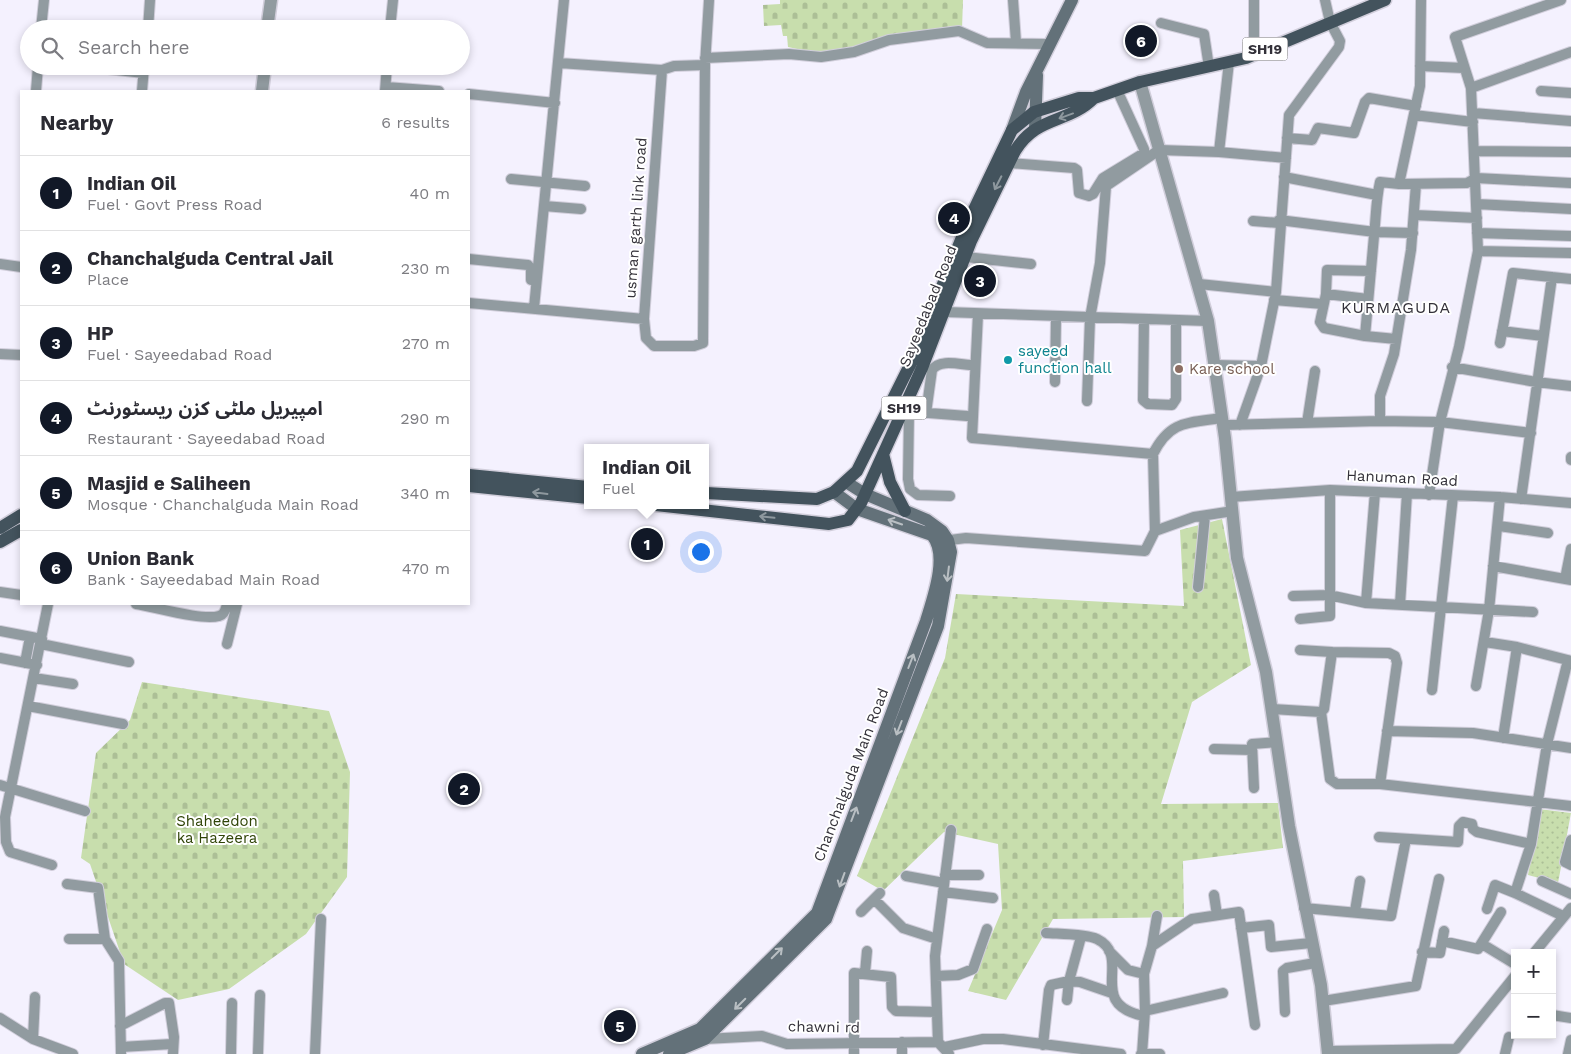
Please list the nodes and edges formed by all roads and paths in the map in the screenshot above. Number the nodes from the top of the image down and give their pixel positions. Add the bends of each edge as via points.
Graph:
1 (44, 0) edge
2 (150, 0) edge
3 (271, 0) edge
4 (394, 0) edge
5 (564, 0) edge
6 (710, 0) edge
7 (1013, 0) edge
8 (1072, 0) edge
9 (1254, 0) edge
10 (1325, 0) edge
11 (1385, 0) edge
12 (1421, 0) edge
13 (1561, 0) edge
14 (43, 20) edge
15 (149, 20) edge
16 (268, 20) edge
17 (391, 20) edge
18 (1330, 22) junction
19 (1161, 23) dead end
20 (1016, 42) junction
21 (1048, 44) junction
22 (1571, 52) edge
23 (1254, 54) junction
24 (705, 61) junction
25 (1229, 62) junction
26 (560, 63) junction
27 (1420, 66) junction
28 (1209, 67) junction
29 (1038, 68) junction
30 (1464, 68) junction
31 (662, 70) junction
32 (37, 75) edge
33 (143, 75) edge
34 (263, 75) edge
35 (387, 75) edge
36 (1140, 82) junction
37 (1471, 88) junction
38 (386, 89) edge
39 (36, 90) edge
40 (142, 90) edge
41 (262, 90) edge
42 (412, 90) edge
43 (1117, 90) junction
44 (1541, 91) dead end
45 (1571, 93) edge
46 (470, 94) edge
47 (1094, 98) junction
48 (555, 103) junction
49 (1020, 105) junction
50 (1415, 111) junction
51 (1029, 115) junction
52 (1473, 117) junction
53 (1571, 121) edge
54 (1035, 128) junction
55 (1012, 130) junction
56 (1287, 138) junction
57 (1022, 139) junction
58 (1159, 150) junction
59 (1475, 151) junction
60 (1219, 152) junction
61 (1571, 152) edge
62 (1286, 158) junction
63 (1009, 163) junction
64 (1284, 177) junction
65 (1476, 178) junction
66 (511, 180) dead end
67 (547, 182) junction
68 (1571, 183) edge
69 (1400, 184) junction
70 (1416, 184) junction
71 (585, 186) dead end
72 (1377, 195) junction
73 (1476, 204) junction
74 (544, 206) junction
75 (581, 209) dead end
76 (1571, 209) edge
77 (1414, 215) junction
78 (1477, 218) junction
79 (1253, 221) dead end
80 (1279, 222) junction
81 (1375, 232) junction
82 (1413, 233) junction
83 (1477, 233) junction
84 (1571, 236) edge
85 (1478, 251) junction
86 (1571, 253) edge
87 (966, 256) junction
88 (470, 258) edge
89 (0, 264) edge
90 (1032, 264) dead end
91 (20, 267) edge
92 (1371, 271) junction
93 (1552, 277) junction
94 (1571, 279) edge
95 (1199, 284) junction
96 (1275, 296) junction
97 (470, 298) edge
98 (1368, 298) junction
99 (1324, 299) junction
100 (470, 303) edge
101 (534, 308) junction
102 (945, 312) junction
103 (978, 314) junction
104 (1056, 317) junction
105 (1090, 318) junction
106 (644, 319) junction
107 (1144, 320) junction
108 (1176, 320) junction
109 (1208, 321) junction
110 (1502, 331) junction
111 (1365, 336) junction
112 (1543, 336) junction
113 (1396, 339) junction
114 (1500, 343) dead end
115 (0, 354) edge
116 (20, 355) edge
117 (970, 365) dead end
118 (1215, 365) junction
119 (1261, 366) junction
120 (1452, 367) junction
121 (1315, 371) dead end
122 (1055, 382) dead end
123 (1536, 382) junction
124 (1571, 386) edge
125 (1087, 401) dead end
126 (906, 412) junction
127 (926, 413) junction
128 (967, 416) dead end
129 (1380, 421) junction
130 (1223, 422) junction
131 (1440, 422) junction
132 (1308, 423) junction
133 (1240, 425) junction
134 (1531, 433) junction
135 (883, 454) junction
136 (1153, 454) junction
137 (470, 475) edge
138 (846, 482) junction
139 (470, 486) edge
140 (584, 487) edge
141 (1330, 490) junction
142 (834, 492) junction
143 (1375, 492) junction
144 (709, 493) edge
145 (1407, 494) junction
146 (1429, 495) junction
147 (950, 496) dead end
148 (1453, 496) junction
149 (1231, 497) junction
150 (1500, 497) junction
151 (584, 498) edge
152 (1521, 499) junction
153 (861, 502) junction
154 (1571, 503) edge
155 (692, 509) edge
156 (905, 511) junction
157 (1233, 511) junction
158 (20, 516) edge
159 (1205, 516) junction
160 (1499, 526) junction
161 (0, 528) edge
162 (20, 531) edge
163 (1155, 532) junction
164 (1548, 532) dead end
165 (943, 541) junction
166 (0, 542) edge
167 (1571, 549) edge
168 (1493, 566) junction
169 (1568, 579) edge
170 (1198, 586) dead end
171 (0, 592) edge
172 (20, 595) edge
173 (1329, 595) junction
174 (1293, 596) dead end
175 (1366, 603) junction
176 (48, 605) edge
177 (141, 605) edge
178 (227, 605) edge
179 (237, 605) edge
180 (1400, 605) junction
181 (1442, 607) junction
182 (1490, 610) junction
183 (1533, 612) dead end
184 (1300, 619) dead end
185 (0, 632) edge
186 (30, 637) junction
187 (41, 641) junction
188 (1485, 642) junction
189 (227, 644) dead end
190 (1517, 647) junction
191 (1300, 650) dead end
192 (1332, 652) junction
193 (0, 658) edge
194 (1569, 661) edge
195 (129, 662) dead end
196 (25, 663) junction
197 (36, 665) junction
198 (34, 678) junction
199 (72, 684) dead end
200 (1476, 686) dead end
201 (1432, 690) dead end
202 (28, 706) junction
203 (1272, 710) junction
204 (1321, 712) junction
205 (123, 724) dead end
206 (1387, 731) junction
207 (1503, 738) junction
208 (1277, 742) junction
209 (1547, 744) junction
210 (1571, 748) edge
211 (1214, 749) dead end
212 (1252, 750) junction
213 (1380, 784) junction
214 (0, 785) edge
215 (11, 787) junction
216 (1254, 788) dead end
217 (1538, 802) junction
218 (1571, 806) edge
219 (85, 811) dead end
220 (951, 830) dead end
221 (1379, 837) dead end
222 (1406, 839) junction
223 (1571, 840) edge
224 (1531, 844) junction
225 (52, 865) dead end
226 (1571, 865) edge
227 (979, 874) dead end
228 (906, 876) dead end
229 (1438, 879) dead end
230 (1360, 881) dead end
231 (1542, 881) dead end
232 (67, 884) dead end
233 (944, 884) junction
234 (1515, 893) junction
235 (1571, 894) edge
236 (1214, 895) dead end
237 (993, 898) dead end
238 (1304, 908) junction
239 (1487, 910) dead end
240 (1356, 911) junction
241 (1569, 911) edge
242 (861, 912) dead end
243 (1501, 912) dead end
244 (1217, 915) junction
245 (1157, 916) dead end
246 (321, 919) dead end
247 (1241, 928) junction
248 (987, 930) dead end
249 (1444, 931) dead end
250 (1046, 933) dead end
251 (1081, 937) junction
252 (69, 939) dead end
253 (937, 939) junction
254 (105, 940) junction
255 (1442, 941) junction
256 (1311, 943) junction
257 (1482, 944) junction
258 (1152, 946) junction
259 (1537, 949) edge
260 (867, 951) dead end
261 (1109, 951) junction
262 (1422, 952) junction
263 (1511, 962) edge
264 (1316, 963) junction
265 (865, 973) junction
266 (1144, 974) junction
267 (936, 976) junction
268 (1069, 981) junction
269 (1511, 981) edge
270 (1223, 993) dead end
271 (1112, 994) junction
272 (260, 995) dead end
273 (35, 997) dead end
274 (1067, 1000) dead end
275 (1323, 1001) junction
276 (232, 1003) dead end
277 (937, 1012) junction
278 (1285, 1012) dead end
279 (1144, 1013) junction
280 (1556, 1016) edge
281 (0, 1018) edge
282 (1571, 1018) edge
283 (1255, 1025) dead end
284 (120, 1026) junction
285 (703, 1034) junction
286 (1509, 1037) dead end
287 (33, 1039) junction
288 (1571, 1040) edge
289 (902, 1042) junction
290 (1043, 1045) junction
291 (944, 1048) edge
292 (173, 1049) edge
293 (854, 1049) edge
294 (121, 1050) edge
295 (1328, 1052) edge
296 (1360, 1052) edge
297 (1459, 1052) edge
298 (73, 1054) edge
299 (231, 1054) edge
300 (258, 1054) edge
301 (315, 1054) edge
302 (642, 1054) edge
303 (669, 1054) edge
304 (902, 1054) edge
305 (1121, 1054) edge
306 (1142, 1054) edge
307 (1160, 1054) edge
308 (1505, 1054) edge
309 (1568, 1054) edge

1 - 14 street
2 - 15 street
3 - 16 street
4 - 17 street
5 - 26 street
6 - 24 street
7 - 20 street
8 - 21 main road
9 - 23 street
10 - 18 street
11 - 18 main road, SH19
12 - 27 street
13 - 30 street via 1455,37
18 - 23 main road, SH19
18 - 56 street via 1340,41 1339,47 1289,115
19 - 28 street via 1204,34
20 - 21 street
20 - 24 street via 987,43 959,31 889,40 854,52 821,57 789,54
21 - 29 main road
22 - 37 street
23 - 25 main road, SH19
24 - 31 street
24 - 106 street via 703,343 654,346 646,338
25 - 28 main road, SH19
25 - 60 street
26 - 31 street
26 - 48 street
27 - 30 street
27 - 50 street
28 - 36 main road, SH19
29 - 49 main road
29 - 51 main road
30 - 37 street
31 - 106 street, usman garth link road
32 - 39 street
33 - 40 street
34 - 41 street
35 - 38 street
36 - 43 main road, SH19
36 - 58 street
37 - 52 street
38 - 42 street
43 - 47 main road, SH19
43 - 63 street via 1144,153 1102,178 1094,194 1079,194 1077,170 1074,168
44 - 45 street
46 - 48 street
47 - 51 main road, SH19 via 1080,98
47 -> 54 main road, SH19 via 1083,110
48 - 67 street
49 - 51 main road
49 - 55 main road
50 - 52 street
50 - 56 street via 1368,98 1354,133 1318,128 1312,140
50 - 69 street
51 - 54 main road
51 - 55 main road, Sayeedabad Road / SH19
52 - 53 street
52 - 59 street
54 - 57 main road, Sayeedabad Road / SH19
55 - 57 main road via 1022,129
55 - 138 main road, Sayeedabad Road / SH19 via 969,220 911,363 857,471
56 - 62 street
57 - 63 main road, Sayeedabad Road / SH19
58 - 60 street
58 - 95 street
58 - 105 street via 1106,186 1100,263
59 - 61 street
59 - 65 street
60 - 62 street
62 - 64 street
63 -> 87 main road, Sayeedabad Road / SH19
64 - 72 street
64 - 80 street
65 - 68 street
65 - 70 street via 1467,183
65 - 73 street
66 - 67 street
67 - 71 street
67 - 74 street
69 - 70 street
69 - 72 street via 1380,182
70 - 77 street
72 - 81 street
73 - 76 street
73 - 78 street
74 - 75 street
74 - 101 street
77 - 78 street
77 - 82 street
78 - 83 street
79 - 80 street
80 - 81 street
80 - 96 street
81 - 82 street
81 - 92 street
82 - 113 street
83 - 84 street
83 - 85 street
85 - 86 street
85 - 120 street
87 - 90 street
87 - 102 main road, Sayeedabad Road / SH19
88 - 97 street via 528,265 531,269 528,304
89 - 91 street
92 - 98 street
92 - 99 street via 1328,269
93 - 94 street
93 - 110 street via 1513,274
93 - 112 street
95 - 96 street
95 - 109 street
96 - 99 street
96 - 119 street
98 - 99 street
98 - 111 street
99 - 111 street via 1320,322 1324,328
100 - 101 street, usman garth link road
101 - 106 street, usman garth link road
102 - 103 street
102 - 126 main road, Sayeedabad Road / SH19
103 - 104 street
103 - 136 street via 972,438
104 - 105 street
104 - 122 street
105 - 107 street
105 - 125 street
107 - 108 street
107 - 108 street via 1143,400 1148,404 1172,405 1176,402
108 - 109 street
109 - 118 street
110 - 112 street
110 - 114 street
111 - 113 street
112 - 123 street
113 - 129 street via 1380,396
115 - 116 street
117 - 127 street via 939,363 935,366
118 - 119 street
118 - 130 street
119 - 133 street
120 - 123 street
120 - 131 street
121 - 132 street
123 - 124 street
123 - 134 street
126 - 127 street
126 - 135 main road, Sayeedabad Road / SH19
126 - 147 street via 910,489 918,494
127 - 128 street
129 - 131 street
129 - 132 street
130 - 133 street
130 - 136 street via 1181,424 1162,437
130 - 149 street
131 - 134 street
131 - 146 street
132 - 133 street
134 - 152 street
135 - 153 main road, Sayeedabad Road / SH19
135 - 156 main road via 891,486
136 - 163 street
137 - 140 main road
138 - 142 main road, SH19
138 - 153 main road
151 -> 139 main road
141 - 143 street, Hanuman Road
141 - 149 street, Hanuman Road
141 - 173 street
142 - 144 main road, SH19 via 816,499
142 - 153 main road
143 - 145 street, Hanuman Road
143 - 175 street
145 - 146 street, Hanuman Road
145 - 180 street
146 - 148 street, Hanuman Road
148 - 150 street, Hanuman Road
148 - 181 street
149 - 157 street
150 - 152 street, Hanuman Road
150 - 160 street
152 - 154 street, Hanuman Road
153 -> 155 main road via 848,520 829,524
153 - 156 main road
165 -> 153 main road
156 - 165 main road via 927,520 942,531
157 - 159 street
157 - 203 street via 1237,558 1266,672
158 - 161 main road
159 - 163 street
159 - 170 street
160 - 164 street
160 - 168 street
162 - 166 main road
163 - 165 street via 1145,551 966,538
165 - 285 main road, Chanchalguda Main Road via 951,552 936,611 826,919
167 - 169 street
168 - 169 street
168 - 182 street
171 - 172 street
173 - 174 street
173 - 175 street
173 - 184 street via 1329,617
175 - 180 street
176 - 187 street
177 - 178 street via 219,616
179 - 189 street
180 - 181 street
181 - 182 street
181 - 201 street
182 - 183 street
182 - 188 street
185 - 186 street
186 - 187 street
186 - 196 street
187 - 195 street
187 - 197 street
188 - 190 street
188 - 200 street
190 - 194 street
190 - 207 street
191 - 192 street
192 - 204 street via 1326,705
192 - 206 street via 1389,653 1395,656
193 - 196 street
194 - 209 street
196 - 197 street
197 - 198 street
198 - 199 street
198 - 202 street
202 - 205 street
202 - 215 street
203 - 204 street
203 - 208 street
204 - 213 street via 1332,782
206 - 207 street via 1473,733
206 - 213 street
207 - 209 street
208 - 212 street via 1252,744
208 - 238 street
209 - 210 street
209 - 217 street
211 - 212 street
212 - 216 street
213 - 217 street
214 - 215 street
215 - 219 street
215 - 225 street via 5,817 6,842 10,852
217 - 218 street
217 - 224 street
220 - 233 street
221 - 222 street
222 - 224 street via 1458,842 1459,826 1463,822 1472,824 1477,832
222 - 240 street via 1391,916
223 - 226 street via 1565,862
224 - 234 street
227 - 233 street
228 - 233 street
229 - 262 street
230 - 240 street
231 - 235 street
232 - 254 street via 98,888
233 - 237 street
233 - 253 street
234 - 239 street via 1495,885
234 - 241 street
236 - 244 street
238 - 240 street
238 - 256 street
241 - 259 street
242 - 253 street via 877,896 903,928
243 - 257 street
244 - 247 street via 1239,912
244 - 258 street via 1192,919
245 - 258 street
246 - 301 street
247 - 256 street via 1268,925 1271,947
247 - 283 street
248 - 267 street via 973,969 958,975
249 - 255 street
250 - 251 street
251 - 261 street via 1096,938
251 - 268 street
252 - 254 street
253 - 267 street
254 - 284 street via 119,961
255 - 257 street via 1476,950
255 - 262 street via 1439,954
256 - 264 street
257 - 263 street
258 - 266 street
260 - 265 street
261 - 266 street via 1128,970
261 - 271 street via 1113,968
262 - 275 street via 1419,980 1413,988
264 - 275 street
264 - 278 street via 1287,968 1283,972
265 - 277 street via 891,976 892,1007 896,1011
265 - 293 street via 853,975
266 - 279 street
267 - 277 street
268 - 271 street
268 - 274 street
268 - 290 street via 1051,985
269 - 297 street
270 - 279 street
271 - 279 street via 1115,1002 1133,1013
272 - 300 street
273 - 287 street
275 - 295 street
276 - 299 street
277 - 291 street
279 - 306 street
280 - 282 street
281 - 287 street
284 - 292 street via 165,1003 169,1004
284 - 294 street
285 - 293 street, chawni rd via 762,1036 787,1044
285 - 302 main road, Chanchalguda Main Road
285 - 303 main road, Chanchalguda Main Road
286 - 308 street
287 - 298 street
288 - 309 street
289 - 291 street, chawni rd
289 - 293 street, chawni rd
289 - 304 street
290 - 291 street, chawni rd via 983,1039
290 - 305 street, chawni rd
292 - 294 street
295 - 296 street
296 - 297 street
306 - 307 street

